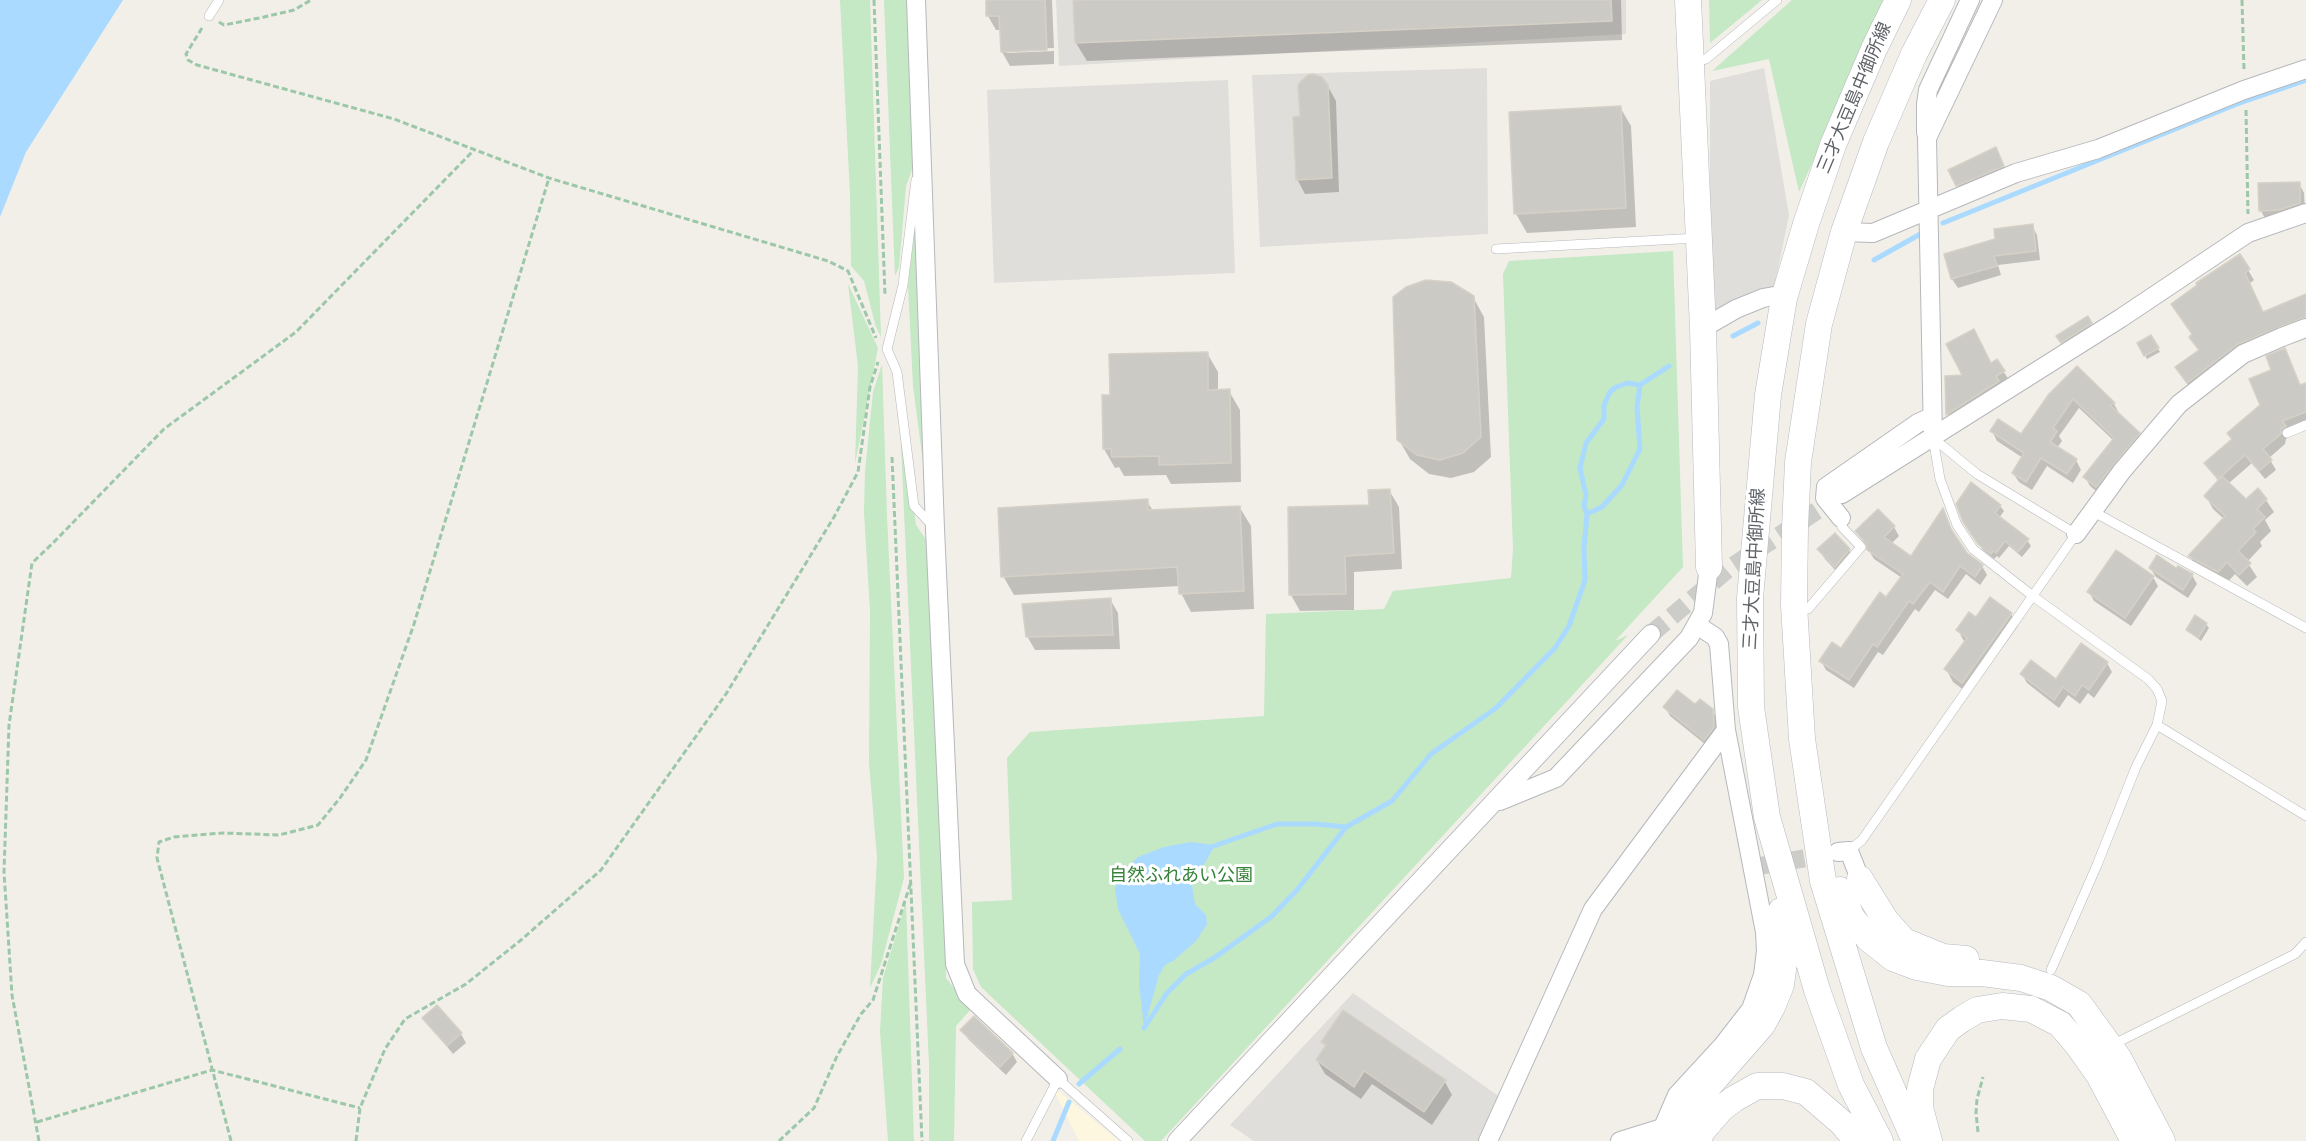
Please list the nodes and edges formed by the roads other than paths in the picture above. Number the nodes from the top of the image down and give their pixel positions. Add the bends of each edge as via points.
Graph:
1 (219, 0) edge
2 (916, 0) edge
3 (1688, 0) edge
4 (1777, 0) edge
5 (1898, 0) edge
6 (1942, 0) edge
7 (1970, 0) edge
8 (1993, 0) edge
9 (209, 16) road end
10 (1690, 64) junction
11 (2306, 69) edge
12 (1927, 138) junction
13 (922, 158) junction
14 (1927, 211) junction
15 (2306, 213) edge
16 (1844, 232) junction
17 (1698, 238) junction
18 (1496, 249) dead end
19 (1784, 298) junction
20 (1703, 328) junction
21 (2306, 328) edge
22 (1931, 417) junction
23 (2306, 425) edge
24 (2288, 433) dead end
25 (1933, 438) junction
26 (1842, 494) tunnel mouth
27 (2092, 511) junction
28 (1841, 518) joint
29 (935, 529) junction
30 (2076, 534) junction
31 (1709, 567) joint
32 (2034, 597) junction
33 (1808, 609) dead end
34 (1697, 625) junction
35 (2306, 628) edge
36 (1651, 634) tunnel mouth
37 (2157, 725) junction
38 (1726, 730) junction
39 (1493, 804) junction
40 (1814, 816) junction
41 (2306, 816) edge
42 (1767, 817) junction
43 (1844, 852) joint
44 (1860, 879) joint
45 (2306, 942) edge
46 (2051, 970) junction
47 (2122, 1040) junction
48 (1058, 1079) junction
49 (1665, 1137) edge
50 (1026, 1141) edge
51 (1128, 1141) edge
52 (1177, 1141) edge
53 (1488, 1141) edge
54 (1620, 1141) edge
55 (1698, 1141) edge
56 (1857, 1141) edge
57 (1880, 1141) edge
58 (1915, 1141) edge
59 (1929, 1141) edge
60 (2134, 1141) edge
61 (2162, 1141) edge
62 (2180, 1141) edge

1 - 9 lane
2 - 13 street
3 - 10 main road
4 - 10 lane via 1706,59
5 - 19 main road, 三才大豆島中御所線 via 1833,145
6 - 16 main road, 三才大豆島中御所線 via 1876,142
7 - 12 street via 1928,90
8 - 12 street
10 - 17 main road
11 - 14 street via 2098,149 2016,173
12 - 14 street
13 - 29 street
13 - 29 lane via 914,191 903,285 887,349 897,372 914,506
14 - 16 street via 1873,233
14 - 22 street
15 - 25 street via 2248,233
16 - 40 main road, 三才大豆島中御所線 via 1819,324 1797,473 1794,604 1802,739
17 - 18 lane
17 - 20 main road
19 - 20 street via 1763,298
19 - 42 main road, 三才大豆島中御所線 via 1768,395 1750,598 1751,707
20 - 31 main road
21 - 27 street via 2243,354 2179,404
22 - 25 street
22 - 28 street via 1826,487 1825,498
23 - 24 lane
25 - 26 street
25 - 30 lane via 1977,474
25 - 32 lane via 1940,479 1957,525 1973,549
27 - 30 street
27 - 35 lane
28 - 33 lane via 1842,527 1861,547
29 - 48 street via 955,964 967,994
30 - 32 lane
31 - 34 street via 1706,601
32 - 37 lane via 2148,679 2162,701
32 - 43 lane via 1862,840
34 - 38 street via 1719,644
34 - 39 street via 1556,778
36 - 39 street
37 - 41 lane
37 - 46 lane
38 - 49 street via 1756,867 1765,959 1758,992 1741,1024 1677,1095
38 - 53 street via 1593,909
39 - 52 street
40 - 58 main road, 三才大豆島中御所線 via 1823,881 1871,1037
40 - 61 main road via 1852,918 1869,939 1893,958 1917,967 2021,978 2051,988 2079,1004 2119,1059
42 - 49 main road via 1784,931 1781,985 1762,1025 1698,1098 1685,1120
42 - 57 main road, 三才大豆島中御所線 via 1817,990 1851,1085
43 - 44 street
44 - 46 main road via 1886,921 1904,941 1943,957
45 - 47 lane via 2295,954
46 - 47 main road via 2087,992
47 - 62 main road
48 - 50 lane
48 - 51 lane
49 - 54 street
55 - 56 main road via 1702,1131 1734,1099 1757,1086 1783,1086 1806,1092
59 - 60 main road via 1920,1108 1920,1089 1928,1059 1948,1029 1977,1010 2002,1006 2031,1009 2060,1024 2098,1075

